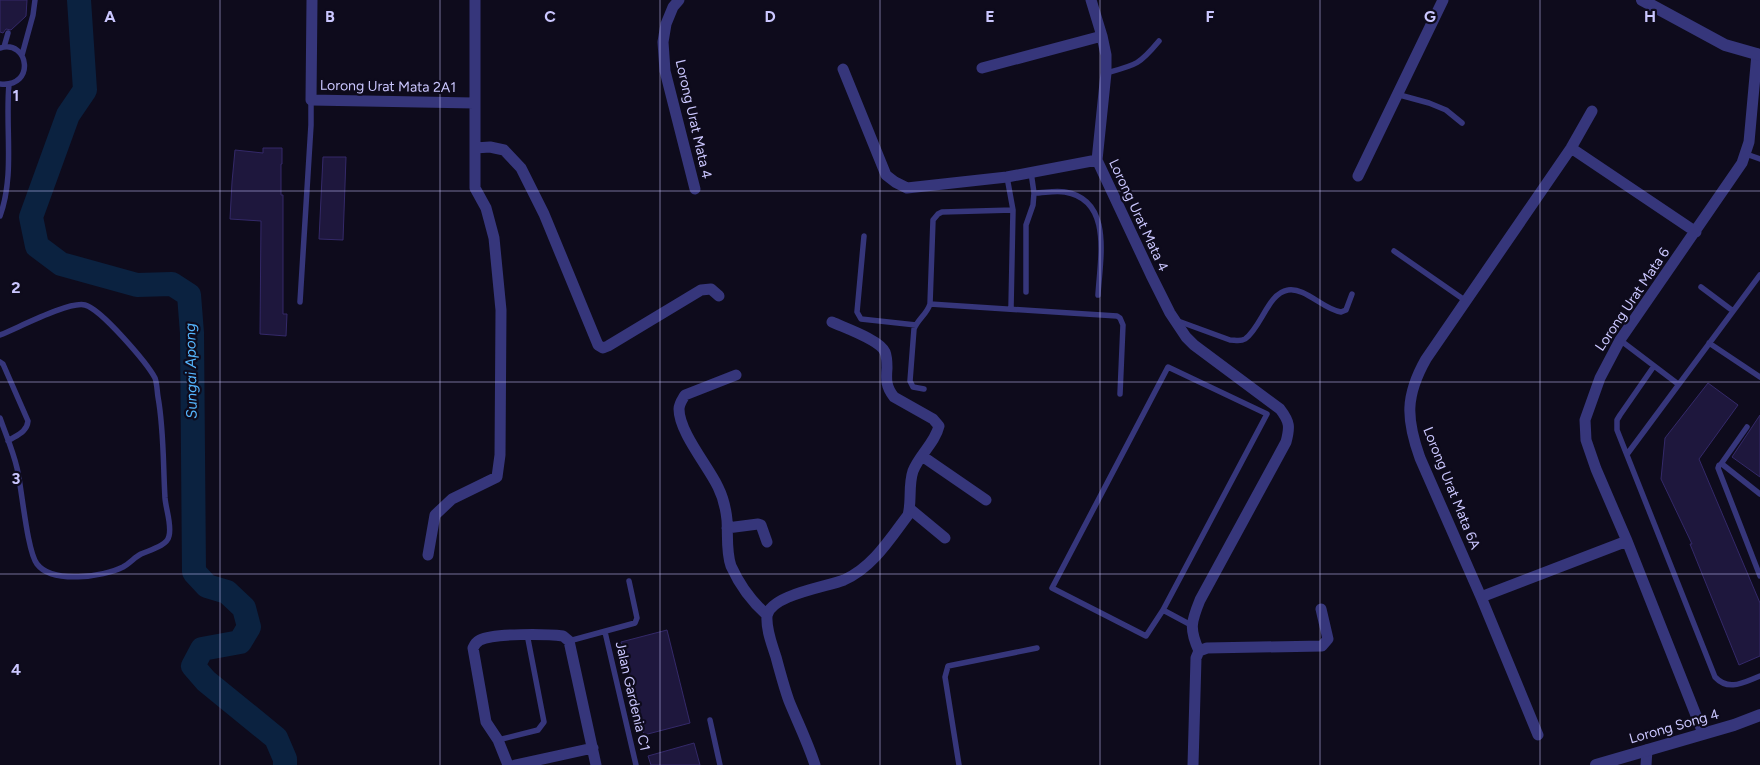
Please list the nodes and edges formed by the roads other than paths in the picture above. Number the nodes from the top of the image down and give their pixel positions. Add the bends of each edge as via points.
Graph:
1 (35, 0) edge
2 (312, 0) edge
3 (475, 0) edge
4 (679, 0) edge
5 (1091, 0) edge
6 (1443, 0) edge
7 (1642, 0) edge
8 (8, 33) dead end
9 (1102, 36) junction
10 (1159, 41) dead end
11 (2, 48) edge
12 (1758, 54) edge
13 (22, 55) junction
14 (843, 68) dead end
15 (982, 68) dead end
16 (1106, 73) junction
17 (0, 84) edge
18 (9, 84) junction
19 (1396, 94) junction
20 (311, 100) junction
21 (474, 102) junction
22 (3, 104) edge
23 (1592, 111) dead end
24 (1462, 123) dead end
25 (475, 148) junction
26 (1571, 148) junction
27 (1746, 154) junction
28 (1760, 159) edge
29 (1097, 160) junction
30 (1031, 172) junction
31 (1358, 176) dead end
32 (1008, 177) junction
33 (695, 189) dead end
34 (1034, 193) junction
35 (1013, 210) junction
36 (0, 216) edge
37 (1696, 232) junction
38 (864, 236) dead end
39 (1394, 251) dead end
40 (1760, 275) edge
41 (1701, 288) dead end
42 (1026, 292) dead end
43 (1352, 294) dead end
44 (1098, 295) dead end
45 (719, 296) dead end
46 (1466, 300) junction
47 (300, 302) dead end
48 (930, 304) junction
49 (1011, 308) junction
50 (1733, 311) junction
51 (1176, 320) junction
52 (832, 322) dead end
53 (916, 324) junction
54 (0, 335) edge
55 (1620, 340) junction
56 (1709, 343) junction
57 (0, 362) edge
58 (1654, 366) junction
59 (736, 375) dead end
60 (1760, 377) edge
61 (1678, 384) junction
62 (924, 389) dead end
63 (1120, 394) dead end
64 (0, 418) edge
65 (1747, 427) dead end
66 (8, 441) junction
67 (1628, 453) junction
68 (922, 456) junction
69 (1720, 464) junction
70 (1760, 494) edge
71 (986, 500) dead end
72 (910, 509) junction
73 (727, 528) junction
74 (945, 538) dead end
75 (1627, 541) junction
76 (767, 542) dead end
77 (428, 555) dead end
78 (1760, 576) edge
79 (629, 581) dead end
80 (1481, 597) junction
81 (1321, 609) dead end
82 (1163, 610) junction
83 (767, 614) junction
84 (1191, 625) junction
85 (605, 632) junction
86 (527, 634) junction
87 (569, 641) junction
88 (1037, 648) dead end
89 (1199, 651) junction
90 (1760, 676) edge
91 (1760, 714) edge
92 (710, 720) dead end
93 (1703, 733) junction
94 (1538, 735) dead end
95 (498, 740) junction
96 (592, 748) junction
97 (1647, 750) junction
98 (508, 765) edge
99 (515, 765) edge
100 (596, 765) edge
101 (636, 765) edge
102 (720, 765) edge
103 (815, 765) edge
104 (959, 765) edge
105 (1193, 765) edge
106 (1596, 765) edge
107 (1646, 765) edge

1 - 13 lane
2 - 20 street, Lorong Urat Mata 2A1
3 - 21 street
4 - 33 street, Lorong Urat Mata 4 via 666,24 662,42 665,71
5 - 9 street, Lorong Urat Mata 4
6 - 19 street
7 - 12 street via 1725,44
8 - 11 lane
9 - 15 street
9 - 16 street, Lorong Urat Mata 4
10 - 16 lane via 1134,66
11 - 13 lane via 12,48
12 - 27 street, Lorong Urat Mata 6
13 - 18 lane via 25,67 22,75 17,82
14 - 32 street via 886,175 895,182 907,188 918,188
16 - 29 street, Lorong Urat Mata 4
17 - 18 lane
18 - 22 lane
19 - 24 lane via 1446,110
19 - 31 street
20 - 21 street, Lorong Urat Mata 2A1
20 - 47 lane
21 - 25 street
22 - 36 lane via 9,126 8,173
23 - 26 street, Lorong Urat Mata 6A
25 - 45 street via 504,150 521,168 544,214 598,345 608,346 701,290 711,289
25 - 77 street via 475,188 486,208 494,238 501,310 500,455 497,477 452,499 436,515
26 - 37 street
26 - 46 street, Lorong Urat Mata 6A
27 - 28 lane
27 - 37 street, Lorong Urat Mata 6 via 1737,173
29 - 30 street
29 - 51 street, Lorong Urat Mata 4 via 1150,275
30 - 32 street
30 - 34 lane
32 - 35 lane
34 - 42 lane via 1026,225
34 - 44 lane via 1062,191 1089,203 1099,223 1100,233
35 - 48 lane via 942,212 935,217
35 - 49 lane
37 - 55 street, Lorong Urat Mata 6
38 - 53 lane via 859,316 861,319
39 - 46 lane
40 - 50 lane
41 - 50 lane
43 - 51 lane via 1346,310 1341,312 1297,291 1281,292 1245,339 1239,341
46 - 80 street, Lorong Urat Mata 6A via 1416,377 1410,413 1420,458
48 - 49 lane
48 - 53 lane
49 - 63 lane via 1120,318 1123,325
50 - 56 lane
51 - 84 street, Lorong Urat Mata 4 via 1194,345 1280,409 1290,428 1286,442 1200,600
52 - 68 street via 873,341 884,350 890,392 937,422 938,432
53 - 62 lane via 910,381 912,387
54 - 66 lane via 61,309 86,305 114,329 143,362 156,379 162,414 165,500 170,535 166,542 124,566 96,575 59,576 44,572 36,563 31,547 17,468
55 - 58 lane
55 - 75 street, Lorong Urat Mata 6 via 1600,378 1585,431 1589,451
56 - 60 lane
56 - 61 lane
57 - 66 lane via 28,420 28,427
58 - 61 lane
58 - 67 lane via 1617,420 1617,430
59 - 73 street via 685,395 679,408 691,440 719,488
61 - 67 lane
64 - 66 lane
65 - 69 lane
67 - 90 lane via 1715,677 1729,686
68 - 71 street
68 - 72 street via 912,473
69 - 70 lane
69 - 78 lane via 1718,468
72 - 74 street
72 - 83 street via 878,554 860,570 844,580 785,598
73 - 76 street via 761,525
73 - 83 street via 730,564 752,602
75 - 80 street
75 - 93 street, Lorong Urat Mata 6
79 - 85 lane via 637,618 635,623
80 - 94 street, Lorong Urat Mata 6A
81 - 89 street via 1328,635 1322,646 1207,648
82 - 82 lane via 1267,414 1168,367 1052,588 1146,636
82 - 84 lane
83 - 103 street via 769,636 789,701
84 - 89 street
85 - 87 lane
85 - 101 lane, Jalan Gardenia C1
86 - 87 street via 563,636
86 - 95 lane via 544,722 538,730
86 - 95 street via 483,638 473,648 486,722
87 - 96 street
88 - 104 lane via 948,666 945,676
89 - 105 street via 1196,658
91 - 93 street, Lorong Song 4
92 - 102 lane
93 - 97 street, Lorong Song 4
95 - 98 street
96 - 99 street
96 - 100 street
97 - 106 street, Lorong Song 4
97 - 107 street

